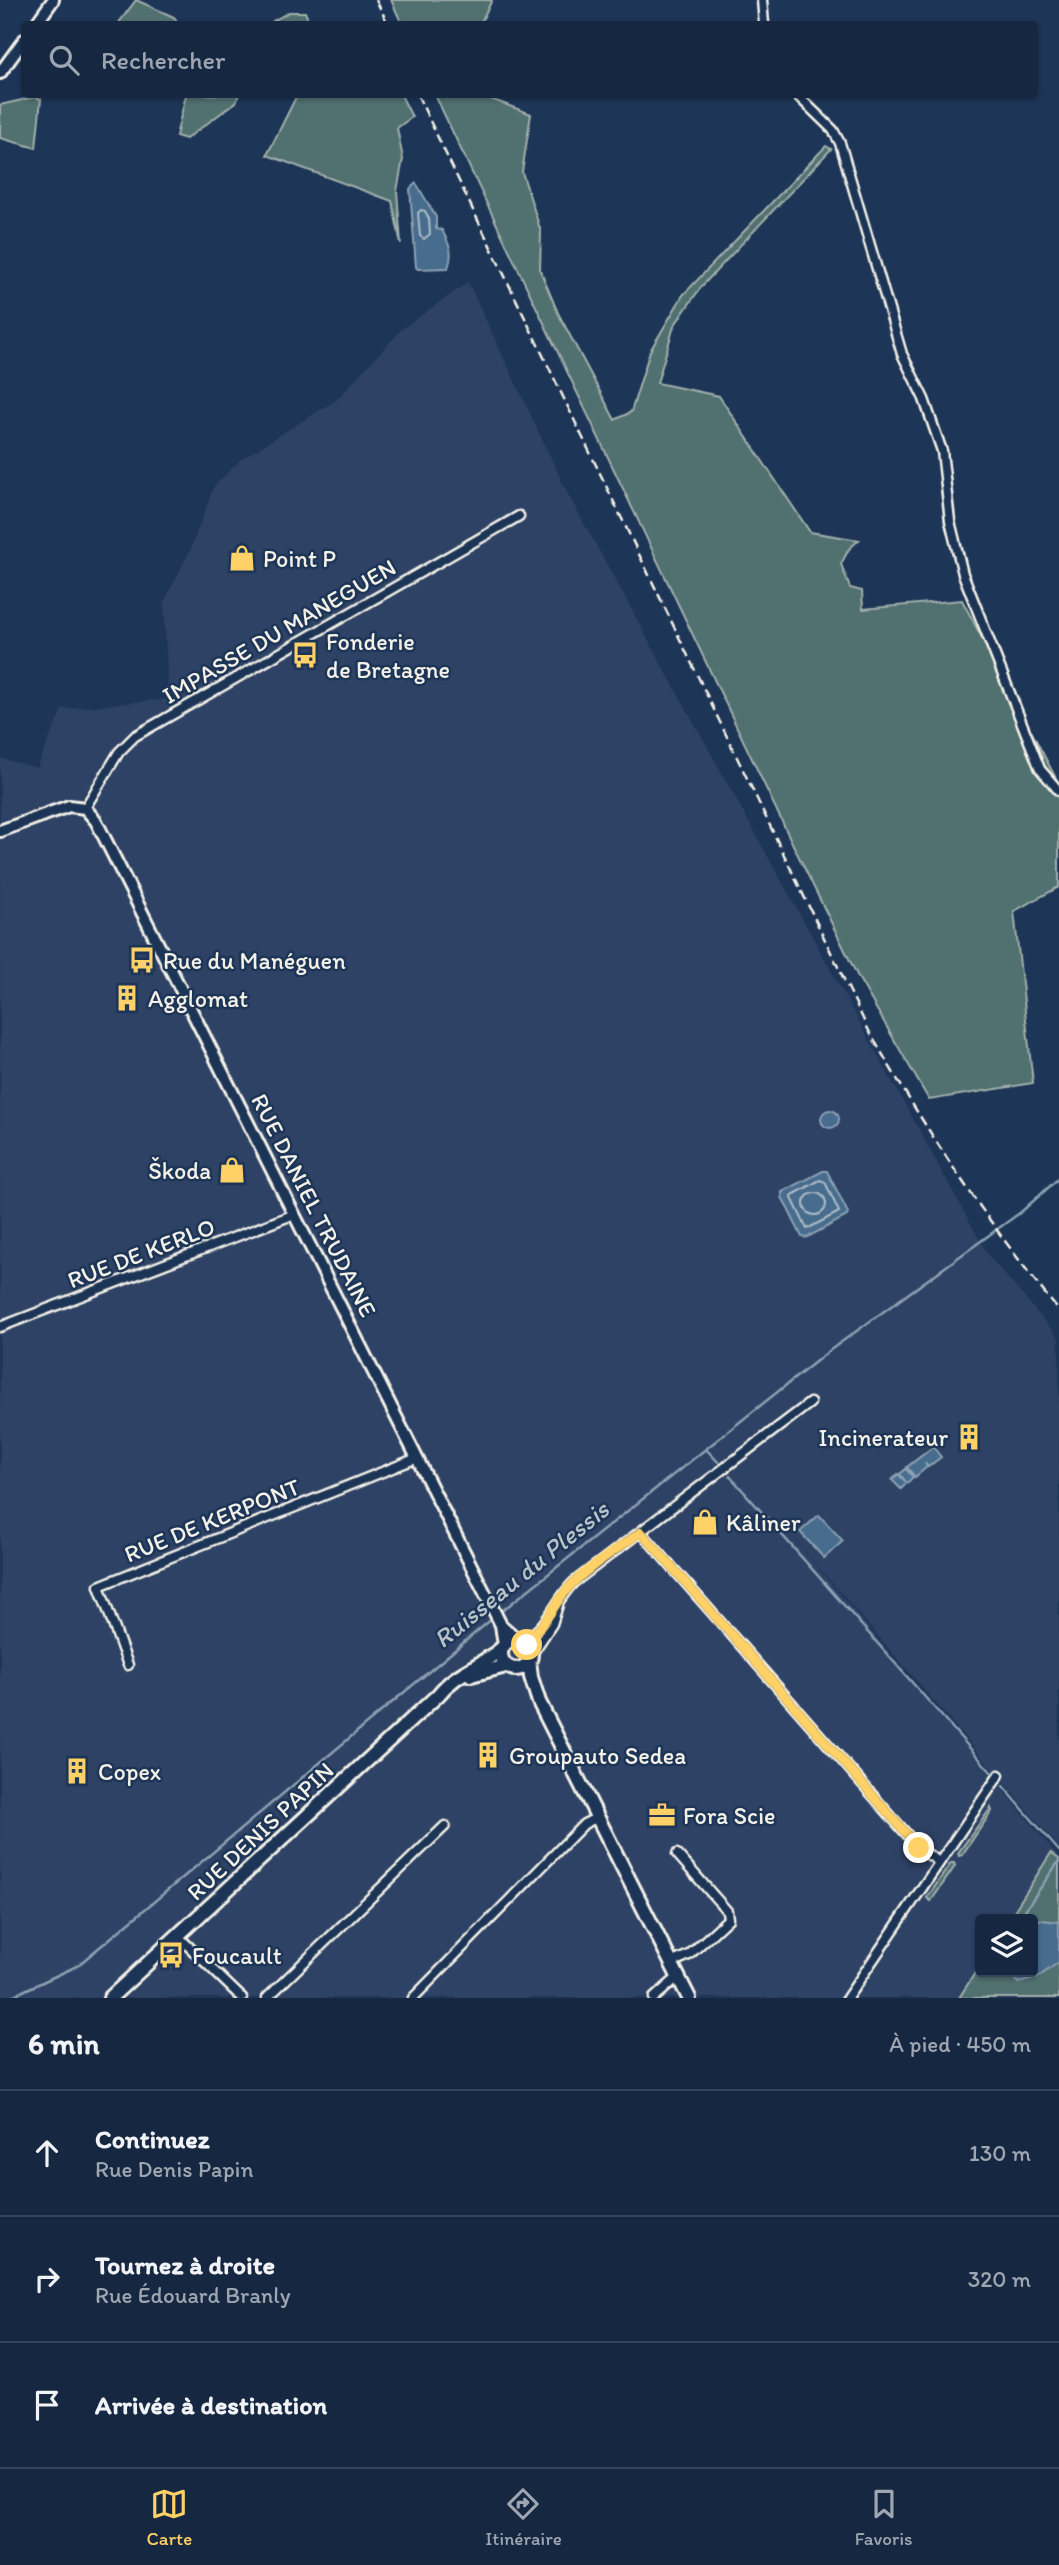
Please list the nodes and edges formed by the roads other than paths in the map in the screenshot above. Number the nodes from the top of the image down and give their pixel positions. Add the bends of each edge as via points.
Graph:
1 (53, 0) edge
2 (762, 0) edge
3 (38, 21) edge
4 (764, 21) edge
5 (21, 44) edge
6 (0, 74) edge
7 (800, 98) edge
8 (519, 516) dead end
9 (1059, 791) edge
10 (85, 808) junction
11 (0, 831) edge
12 (295, 1214) junction
13 (0, 1327) edge
14 (810, 1404) dead end
15 (417, 1458) junction
16 (641, 1532) junction
17 (560, 1599) junction
18 (501, 1625) junction
19 (519, 1639) junction
20 (503, 1647) junction
21 (530, 1659) junction
22 (128, 1665) dead end
23 (509, 1667) junction
24 (438, 1695) junction
25 (540, 1702) junction
26 (999, 1775) dead end
27 (598, 1817) junction
28 (445, 1826) dead end
29 (677, 1854) dead end
30 (939, 1862) junction
31 (178, 1936) junction
32 (671, 1963) junction
33 (678, 1977) junction
34 (110, 1998) edge
35 (242, 1998) edge
36 (267, 1998) edge
37 (413, 1998) edge
38 (654, 1998) edge
39 (689, 1998) edge
40 (847, 1998) edge

1 - 3 street
2 - 4 street
5 - 6 street
7 - 9 street via 840,143 902,355 942,451 950,521 963,574 1040,769
8 - 10 street, IMPASSE DU MANEGUEN via 135,736
10 - 11 street via 54,810
10 - 12 street, RUE DANIEL TRUDAINE via 96,821
12 - 13 street, RUE DE KERLO
12 - 15 street, RUE DANIEL TRUDAINE
14 - 16 street
15 - 18 street, RUE DANIEL TRUDAINE
15 - 22 street, RUE DE KERPONT via 99,1586
16 - 17 street via 575,1582
16 - 30 street via 919,1848
17 - 19 street via 534,1635
17 - 21 street via 552,1624
18 - 19 street, RUE DANIEL TRUDAINE
18 - 20 street, RUE DANIEL TRUDAINE
19 - 20 main road
19 - 21 main road via 530,1648
20 - 23 main road via 501,1658
20 - 24 main road, RUE DENIS PAPIN via 455,1676
21 - 23 main road via 520,1668
21 - 25 main road
23 - 24 main road, RUE DENIS PAPIN via 474,1674
23 - 25 main road
24 - 31 main road, RUE DENIS PAPIN
25 - 27 main road
26 - 30 street
27 - 32 main road
27 - 37 street via 584,1824
28 - 36 street
29 - 32 street via 729,1919 689,1955
30 - 40 street
31 - 34 main road, RUE DENIS PAPIN
31 - 35 street
32 - 33 main road
33 - 38 street
33 - 39 main road

